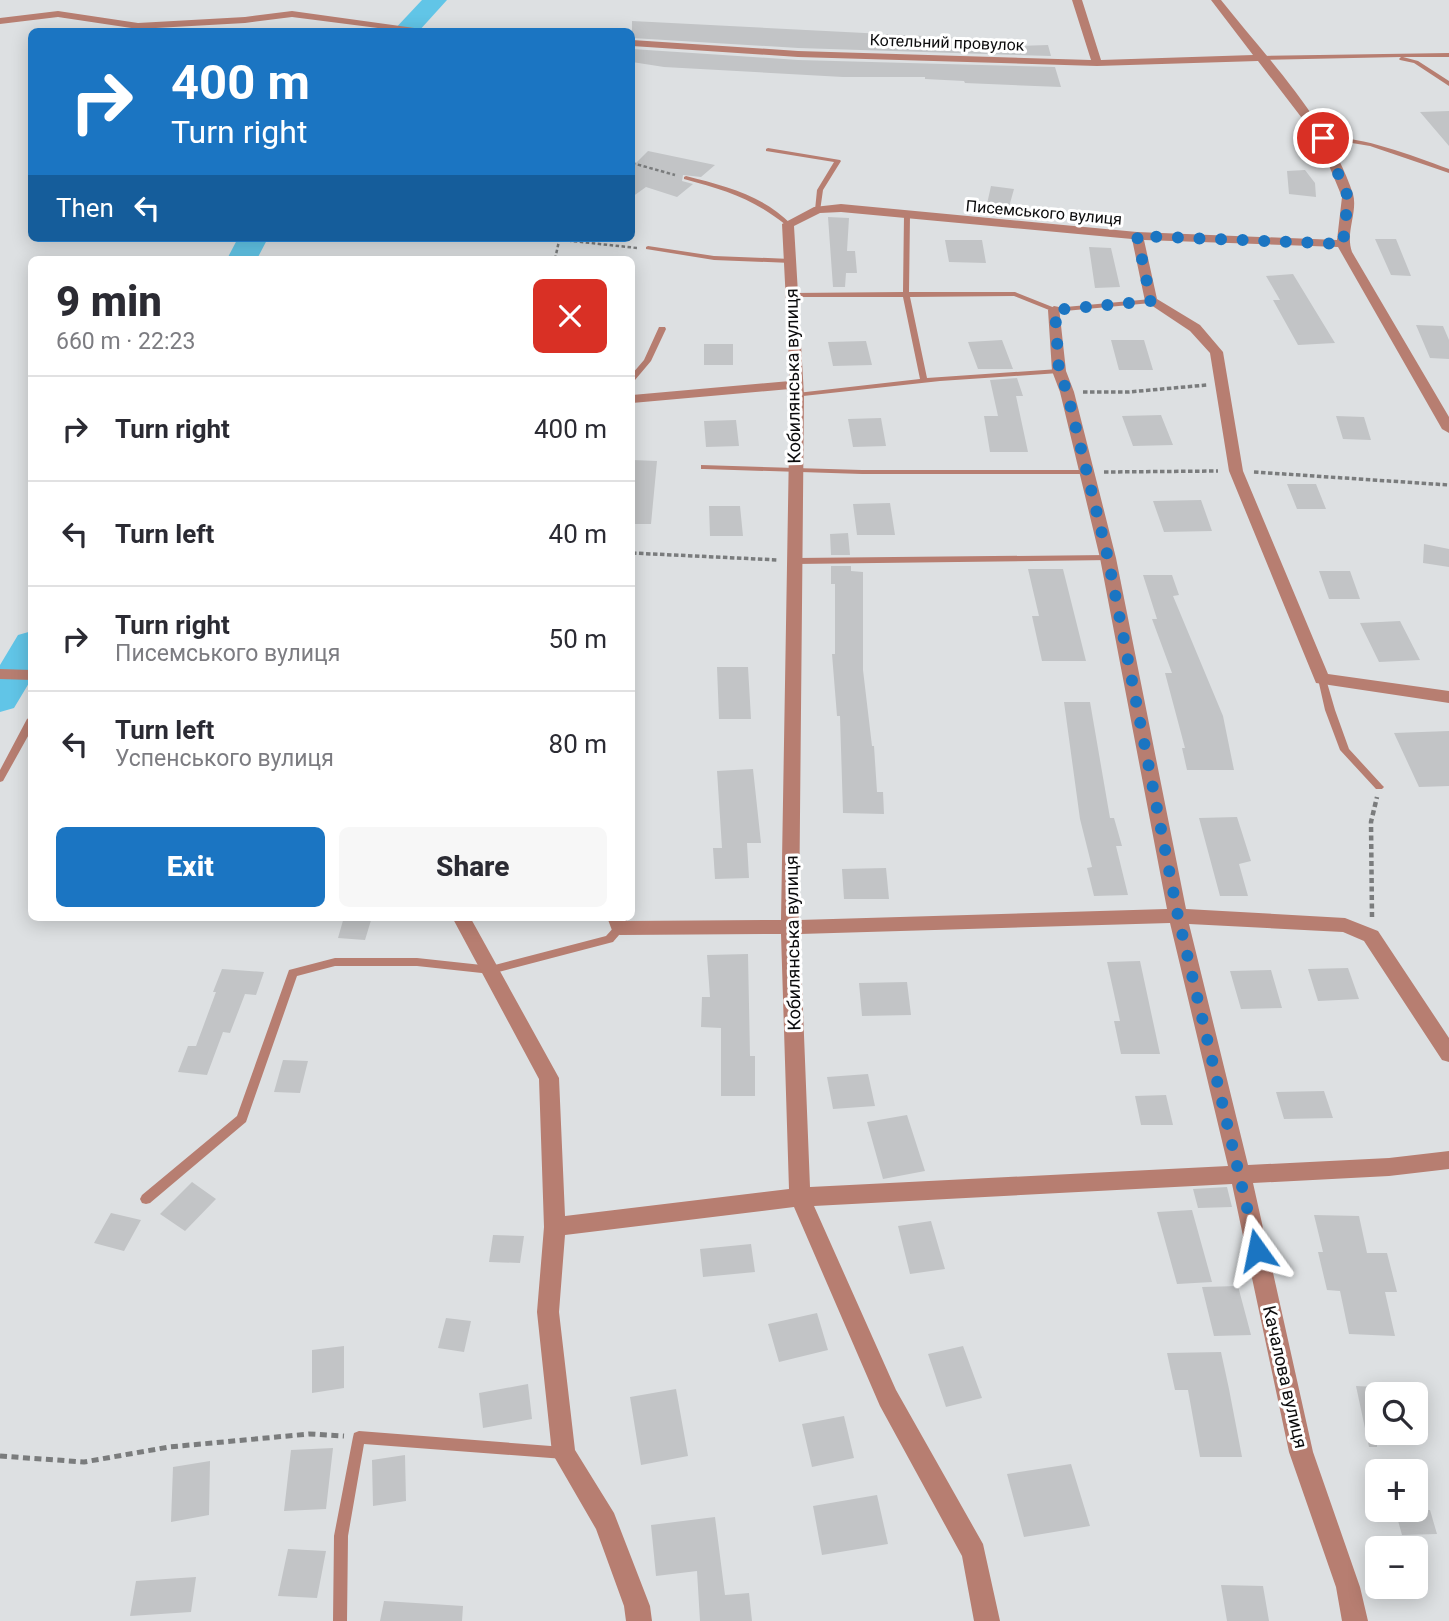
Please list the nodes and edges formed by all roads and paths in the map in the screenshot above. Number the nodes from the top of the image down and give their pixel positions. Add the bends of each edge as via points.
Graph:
1 (1077, 0) edge
2 (1216, 0) edge
3 (0, 21) edge
4 (409, 28) edge
5 (635, 43) edge
6 (1449, 55) edge
7 (1391, 57) junction
8 (1262, 58) junction
9 (1097, 63) junction
10 (1449, 83) edge
11 (1323, 138) junction
12 (768, 150) dead end
13 (635, 164) edge
14 (1449, 171) edge
15 (686, 177) joint
16 (818, 211) junction
17 (907, 215) junction
18 (788, 224) junction
19 (1137, 236) junction
20 (572, 242) edge
21 (1343, 244) junction
22 (648, 248) joint
23 (791, 261) junction
24 (906, 294) junction
25 (792, 295) junction
26 (1151, 301) junction
27 (1055, 310) junction
28 (662, 329) dead end
29 (1059, 371) junction
30 (635, 373) edge
31 (924, 380) junction
32 (1222, 383) junction
33 (796, 390) junction
34 (1067, 392) junction
35 (635, 398) edge
36 (1449, 429) edge
37 (704, 467) dead end
38 (795, 471) junction
39 (1236, 471) junction
40 (1087, 472) junction
41 (1449, 485) edge
42 (635, 553) edge
43 (1108, 558) junction
44 (796, 561) junction
45 (0, 674) edge
46 (28, 675) edge
47 (1322, 679) junction
48 (1449, 697) edge
49 (28, 726) edge
50 (0, 779) edge
51 (1379, 787) joint
52 (1178, 916) junction
53 (463, 921) edge
54 (618, 923) edge
55 (790, 928) junction
56 (1371, 936) junction
57 (491, 970) junction
58 (1449, 1054) edge
59 (1449, 1160) edge
60 (1240, 1174) junction
61 (800, 1196) junction
62 (146, 1199) dead end
63 (555, 1227) junction
64 (359, 1437) junction
65 (564, 1453) junction
66 (0, 1456) edge
67 (340, 1621) edge
68 (639, 1621) edge
69 (987, 1621) edge
70 (1355, 1621) edge

1 - 9 street
2 - 8 street
3 - 4 street via 58,15 138,26 292,14
5 - 9 street, Котельний провулок via 798,54
6 - 7 lane
7 - 8 lane
7 - 10 lane via 1416,62
8 - 9 street, Котельний провулок
8 - 11 street
11 - 14 lane via 1371,143
11 - 21 street via 1348,197
12 - 16 lane via 838,161 820,190
13 - 15 path
15 - 18 lane via 766,204
16 - 17 street, Писемського вулиця via 841,208
16 - 18 street, Писемського вулиця
17 - 19 street, Писемського вулиця
17 - 24 lane
18 - 23 street, Кобилянська вулиця
19 - 21 street, Писемського вулиця
19 - 26 street
20 - 22 path
21 - 36 street
22 - 23 lane via 714,258
23 - 25 street, Кобилянська вулиця
24 - 25 lane
24 - 27 lane via 1016,294
24 - 31 lane
25 - 33 street, Кобилянська вулиця
26 - 27 lane
26 - 32 street via 1195,328 1216,352
27 - 29 street, Качалова вулиця
28 - 30 lane via 647,361
29 - 31 lane
29 - 34 street, Качалова вулиця
31 - 33 lane
32 - 34 path via 1129,392
32 - 39 street
33 - 35 street
33 - 38 street, Кобилянська вулиця
34 - 40 street, Качалова вулиця
37 - 38 lane
38 - 40 lane
38 - 44 street, Кобилянська вулиця
39 - 40 path
39 - 41 path
39 - 47 street
40 - 43 street, Качалова вулиця
42 - 44 path
43 - 44 lane
43 - 52 street, Качалова вулиця
44 - 55 street, Кобилянська вулиця
45 - 46 street
47 - 48 street
47 - 51 lane via 1345,750
49 - 50 lane
51 - 56 path via 1371,822
52 - 55 street
52 - 56 street via 1345,925
52 - 60 street, Качалова вулиця
53 - 57 street
54 - 55 street
54 - 57 lane via 609,939
55 - 61 street, Кобилянська вулиця
56 - 58 street
57 - 62 lane via 417,962 335,962 293,974 242,1119
57 - 63 street via 549,1078
59 - 60 street
60 - 61 street
60 - 70 street, Качалова вулиця via 1301,1452 1348,1587
61 - 63 street
61 - 69 street, Кобилянська вулиця via 888,1398 974,1553
63 - 65 street via 548,1312
64 - 65 lane
64 - 66 path via 309,1434 169,1447 84,1462
64 - 67 lane via 341,1536
65 - 68 street via 605,1522

